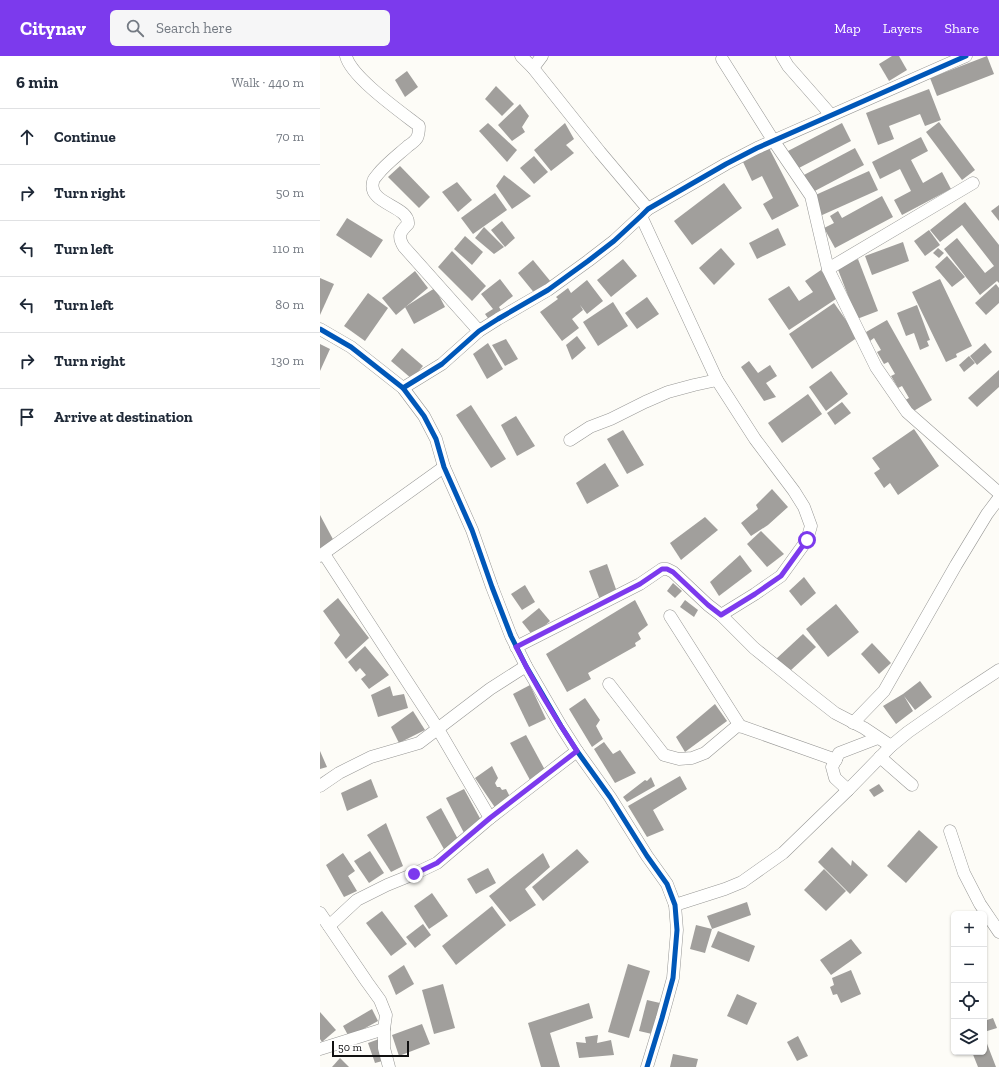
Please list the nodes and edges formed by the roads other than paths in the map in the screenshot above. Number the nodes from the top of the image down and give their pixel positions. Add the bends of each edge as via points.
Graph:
1 (346, 56) edge
2 (521, 56) edge
3 (542, 56) edge
4 (782, 56) edge
5 (966, 56) edge
6 (722, 59) dead end
7 (533, 68) junction
8 (832, 115) junction
9 (773, 140) junction
10 (972, 183) dead end
11 (644, 213) junction
12 (828, 269) junction
13 (320, 329) edge
14 (479, 331) junction
15 (717, 380) junction
16 (402, 388) junction
17 (570, 440) dead end
18 (444, 467) junction
19 (999, 493) edge
20 (999, 498) edge
21 (322, 555) edge
22 (721, 615) junction
23 (670, 616) dead end
24 (516, 647) junction
25 (526, 666) junction
26 (999, 670) edge
27 (609, 684) dead end
28 (853, 723) junction
29 (740, 726) junction
30 (438, 729) junction
31 (878, 738) junction
32 (891, 746) junction
33 (577, 751) junction
34 (880, 758) junction
35 (836, 760) junction
36 (912, 785) dead end
37 (320, 786) edge
38 (848, 790) junction
39 (490, 818) junction
40 (950, 831) dead end
41 (675, 905) junction
42 (320, 913) edge
43 (329, 926) junction
44 (999, 932) edge
45 (384, 1030) junction
46 (320, 1049) edge
47 (389, 1067) edge
48 (647, 1067) edge

1 - 14 street via 347,61 367,84 419,126 416,139 373,181 373,192 405,215 409,221 400,236 404,247
2 - 7 street
3 - 7 street
4 - 8 street
5 - 8 street
6 - 9 street
7 - 11 street via 600,152
8 - 9 street
9 - 11 street via 726,164
9 - 12 street via 811,196
10 - 12 street
11 - 14 street via 614,241 548,290
11 - 15 street
12 - 19 street via 876,367 907,412
13 - 16 street via 351,347
14 - 16 street via 442,364
15 - 17 street via 668,392 590,427
15 - 22 street via 755,439 794,491 804,507 811,526 807,540 781,576
16 - 18 street via 424,416 436,439
18 - 21 street
18 - 24 street via 472,530
20 - 28 street via 956,565 884,691
21 - 30 street
22 - 24 street via 673,572 662,569 640,584
22 - 28 street via 754,648 835,713
23 - 29 street
24 - 25 street
25 - 30 street via 490,689
25 - 33 street
26 - 32 street
27 - 29 street via 664,755 679,759 692,758 705,753
28 - 31 street
29 - 35 street
30 - 37 street via 418,743 371,757
30 - 39 street
31 - 32 street
31 - 35 street via 839,753
32 - 34 street
33 - 39 street
33 - 41 street via 667,884
34 - 36 street
34 - 38 street
35 - 38 street via 832,767 835,778
38 - 41 street via 783,853 742,882
39 - 43 street via 437,863 357,900
40 - 44 street via 964,873 980,904
41 - 48 street via 677,930 673,978
42 - 43 street
43 - 45 street via 380,1000 386,1015
45 - 46 street
45 - 47 street via 384,1048

